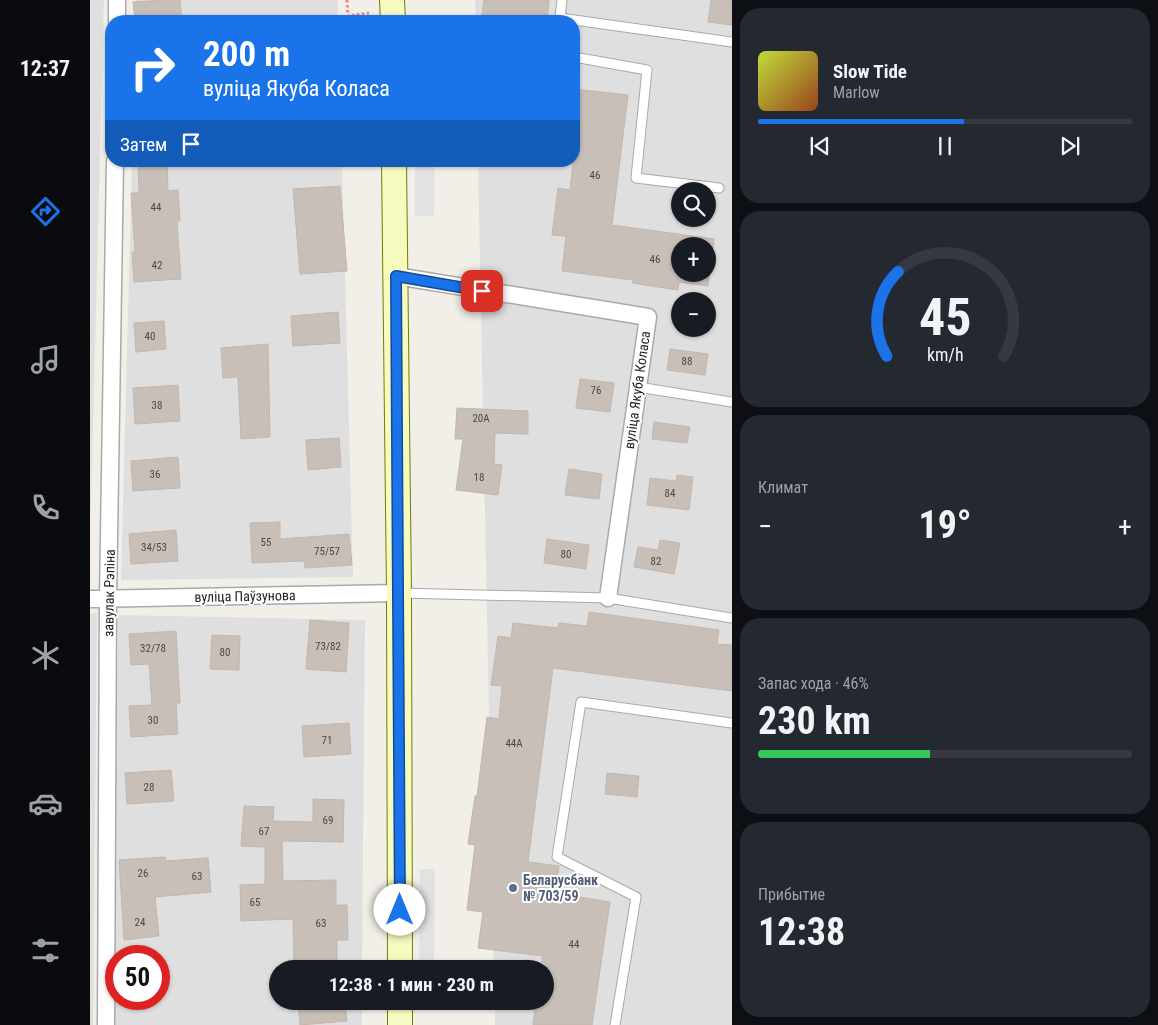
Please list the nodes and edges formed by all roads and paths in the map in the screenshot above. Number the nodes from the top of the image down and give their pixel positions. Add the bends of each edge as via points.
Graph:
1 (117, 0) edge
2 (347, 0) edge
3 (392, 0) edge
4 (562, 0) edge
5 (369, 14) dead end
6 (117, 15) edge
7 (348, 15) edge
8 (358, 15) edge
9 (393, 15) edge
10 (560, 15) edge
11 (580, 22) edge
12 (732, 42) edge
13 (580, 58) edge
14 (115, 167) edge
15 (394, 167) edge
16 (719, 188) dead end
17 (396, 276) junction
18 (638, 387) junction
19 (732, 402) edge
20 (399, 593) junction
21 (608, 598) junction
22 (90, 599) edge
23 (108, 599) junction
24 (732, 618) edge
25 (732, 723) edge
26 (400, 960) edge
27 (400, 1010) edge
28 (106, 1025) edge
29 (400, 1025) edge
30 (615, 1025) edge

1 - 6 street
2 - 7 path
3 - 9 main road
4 - 10 lane
5 - 8 path
11 - 12 lane
13 - 16 lane via 647,70 636,178
14 - 23 street, завулак Рэпіна
15 - 17 main road
17 - 18 street, вуліца Якуба Коласа via 648,317
17 - 20 main road
18 - 19 lane
18 - 21 street, вуліца Якуба Коласа
20 - 21 lane
20 - 23 street, вуліца Паўзунова
20 - 26 main road
21 - 24 lane
22 - 23 street, вуліца Паўзунова
23 - 28 street, завулак Рэпіна
25 - 30 lane via 581,702 557,857 636,897
27 - 29 main road

